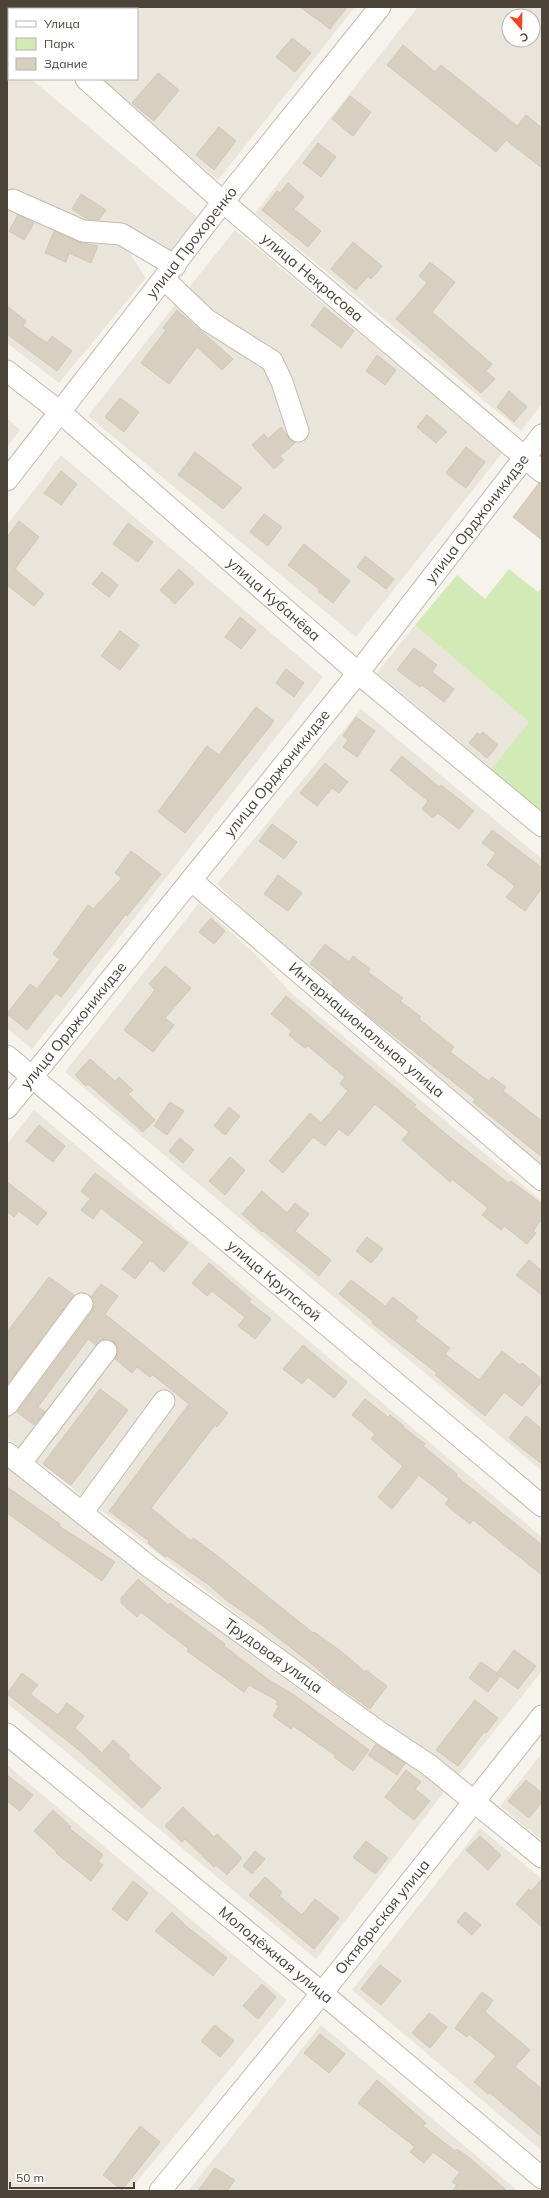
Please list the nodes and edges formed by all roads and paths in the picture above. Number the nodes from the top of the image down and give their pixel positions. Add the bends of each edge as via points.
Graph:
1 (380, 7) edge
2 (87, 80) edge
3 (13, 200) dead end
4 (223, 202) junction
5 (169, 273) junction
6 (7, 370) edge
7 (60, 412) junction
8 (298, 431) dead end
9 (542, 435) edge
10 (525, 456) junction
11 (542, 472) edge
12 (7, 480) edge
13 (358, 673) junction
14 (542, 826) edge
15 (191, 880) junction
16 (7, 1056) edge
17 (32, 1077) junction
18 (7, 1108) edge
19 (542, 1180) edge
20 (82, 1304) dead end
21 (106, 1351) dead end
22 (164, 1401) dead end
23 (7, 1405) edge
24 (13, 1458) edge
25 (542, 1506) edge
26 (82, 1513) junction
27 (542, 1716) edge
28 (7, 1734) edge
29 (475, 1802) junction
30 (542, 1857) edge
31 (322, 1993) junction
32 (542, 2178) edge
33 (160, 2191) edge

1 - 4 street, улица Прохоренко
2 - 4 street, улица Некрасова
3 - 5 street via 83,231 121,234
4 - 5 street, улица Прохоренко
4 - 10 street, улица Некрасова
5 - 7 street, улица Прохоренко
5 - 8 street via 208,320 272,361 282,382
6 - 7 street, улица Кубанёва
7 - 12 street, улица Прохоренко
7 - 13 street, улица Кубанёва
9 - 10 street, улица Орджоникидзе
10 - 11 street, улица Некрасова
10 - 13 street, улица Орджоникидзе
13 - 14 street, улица Кубанёва
13 - 15 street, улица Орджоникидзе
15 - 17 street, улица Орджоникидзе
15 - 19 street, Интернациональная улица
16 - 17 street, улица Крупской
17 - 18 street, улица Орджоникидзе
17 - 25 street, улица Крупской
20 - 23 street
21 - 24 street
22 - 26 street
24 - 26 street, Трудовая улица
26 - 29 street, Трудовая улица via 151,1568 378,1731 429,1764
27 - 29 street, Октябрьская улица
28 - 31 street, Молодёжная улица
29 - 30 street, Трудовая улица
29 - 31 street, Октябрьская улица
31 - 32 street, Молодёжная улица
31 - 33 street, Октябрьская улица

